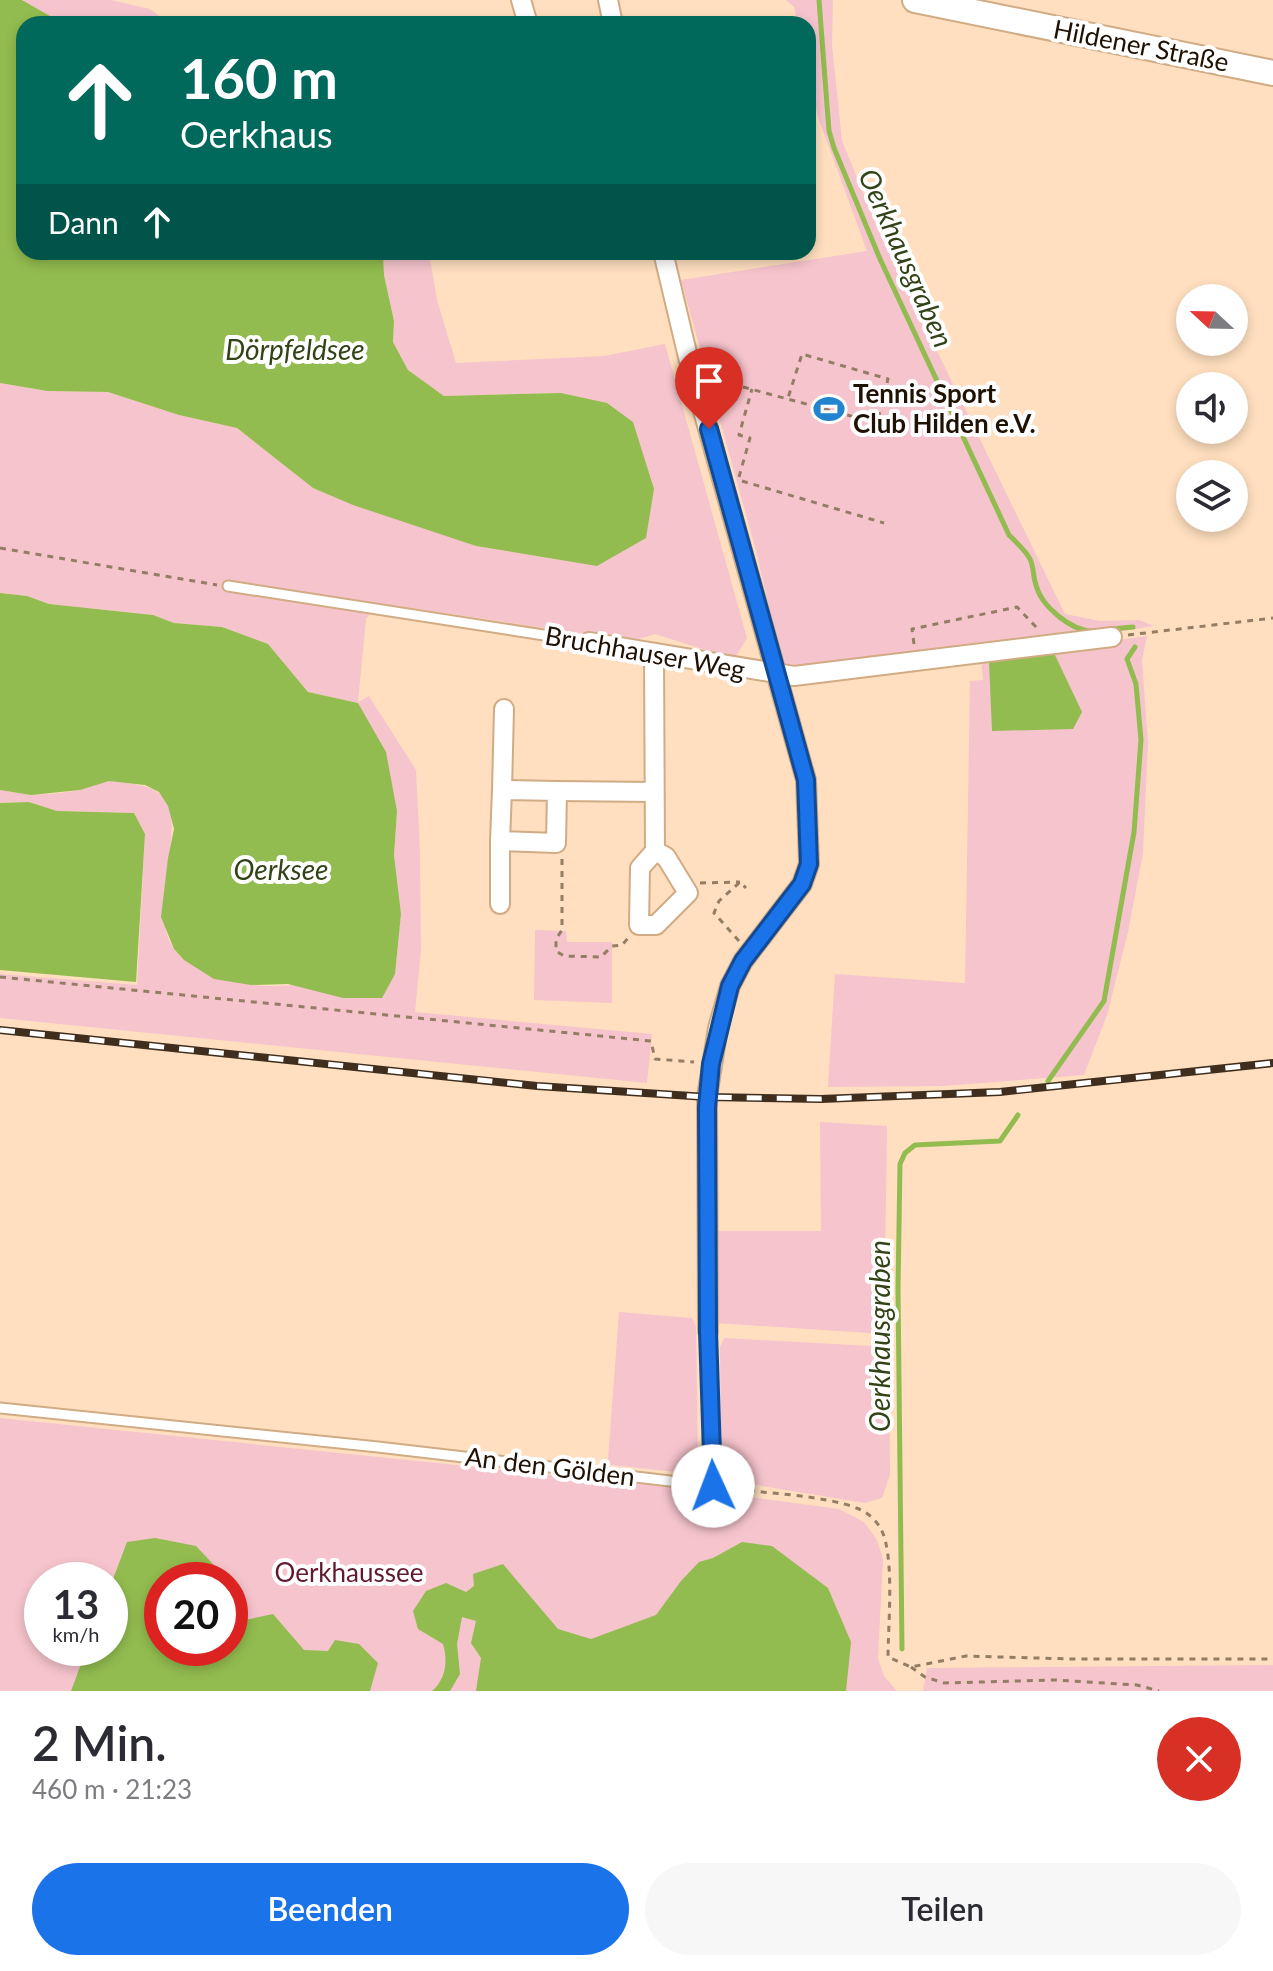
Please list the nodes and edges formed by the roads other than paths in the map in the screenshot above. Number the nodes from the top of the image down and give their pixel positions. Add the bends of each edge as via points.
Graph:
1 (915, 0) edge
2 (1273, 73) edge
3 (665, 260) edge
4 (731, 383) road end
5 (700, 398) junction
6 (226, 586) road end
7 (1112, 637) road end
8 (589, 642) joint
9 (654, 653) junction
10 (778, 673) junction
11 (504, 709) dead end
12 (502, 790) junction
13 (557, 791) junction
14 (654, 792) junction
15 (500, 841) junction
16 (655, 851) junction
17 (500, 904) dead end
18 (708, 1331) joint
19 (0, 1408) edge

1 - 2 main road, Hildener Straße
3 - 5 street
4 - 5 lane
5 - 10 street
6 - 8 lane, Bruchhauser Weg
7 - 10 street, Bruchhauser Weg via 794,676
8 - 9 street, Bruchhauser Weg
9 - 10 street, Bruchhauser Weg
9 - 14 street
10 - 18 street via 806,780 809,864 802,884 743,961 715,1040 707,1097
11 - 12 street
12 - 13 street
12 - 15 street
13 - 14 street
13 - 15 street via 556,843
14 - 16 street
15 - 17 street
16 - 16 street via 640,868 639,925 656,925 688,893 666,857
18 - 19 lane, An den Gölden via 713,1486

